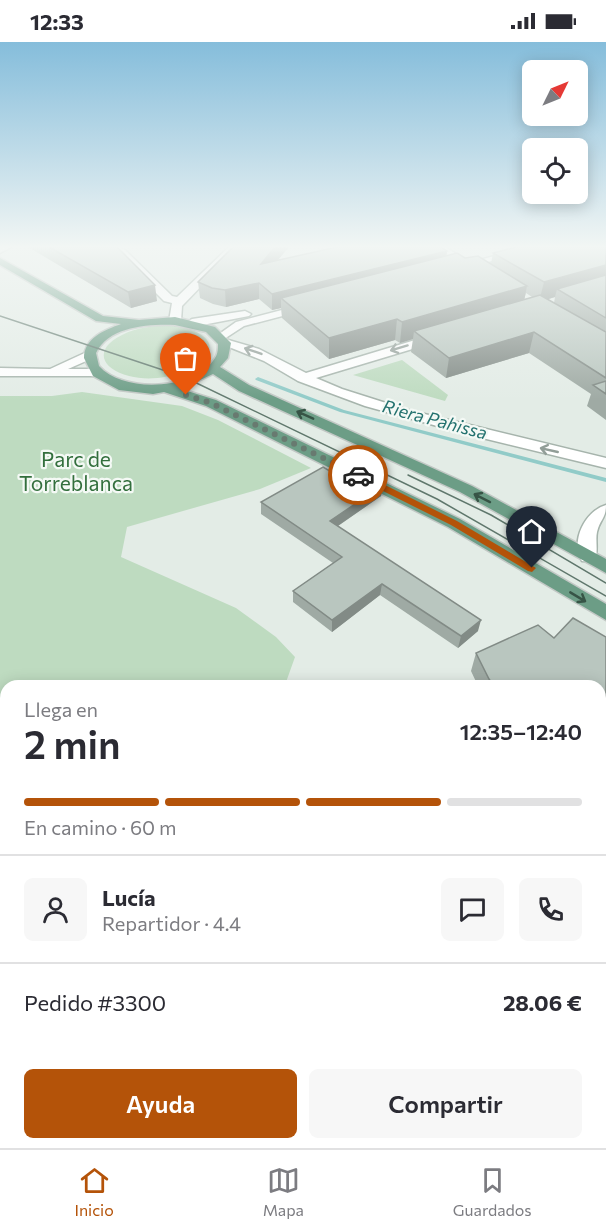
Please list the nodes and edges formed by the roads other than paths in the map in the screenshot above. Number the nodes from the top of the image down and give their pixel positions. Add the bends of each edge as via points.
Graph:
1 (65, 299) edge
2 (167, 299) edge
3 (181, 299) edge
4 (179, 301) junction
5 (100, 319) junction
6 (175, 321) junction
7 (141, 322) junction
8 (192, 323) junction
9 (447, 334) edge
10 (106, 335) junction
11 (223, 340) junction
12 (89, 355) junction
13 (214, 369) junction
14 (0, 372) edge
15 (48, 373) junction
16 (98, 373) junction
17 (303, 378) junction
18 (166, 388) junction
19 (606, 463) edge
20 (606, 510) edge
21 (588, 557) junction
22 (606, 567) edge
23 (606, 614) edge

1 - 5 main road
2 - 4 street
3 - 4 street
4 - 6 street
5 - 7 main road
5 - 10 main road
6 - 7 main road
6 - 8 main road
7 - 10 main road
8 - 11 main road
8 - 11 street via 315,300 240,324
9 -> 17 street
10 - 12 main road
11 - 13 main road via 225,355
17 -> 11 street via 262,354
12 - 15 street
12 - 16 main road
13 - 18 main road via 192,382
21 -> 13 main road via 466,489 244,388
14 - 15 street
15 - 16 street
16 - 18 main road via 125,386
19 -> 17 street via 421,418
18 -> 23 main road via 211,403 454,523
20 - 21 street via 596,516 587,531
21 - 22 main road

